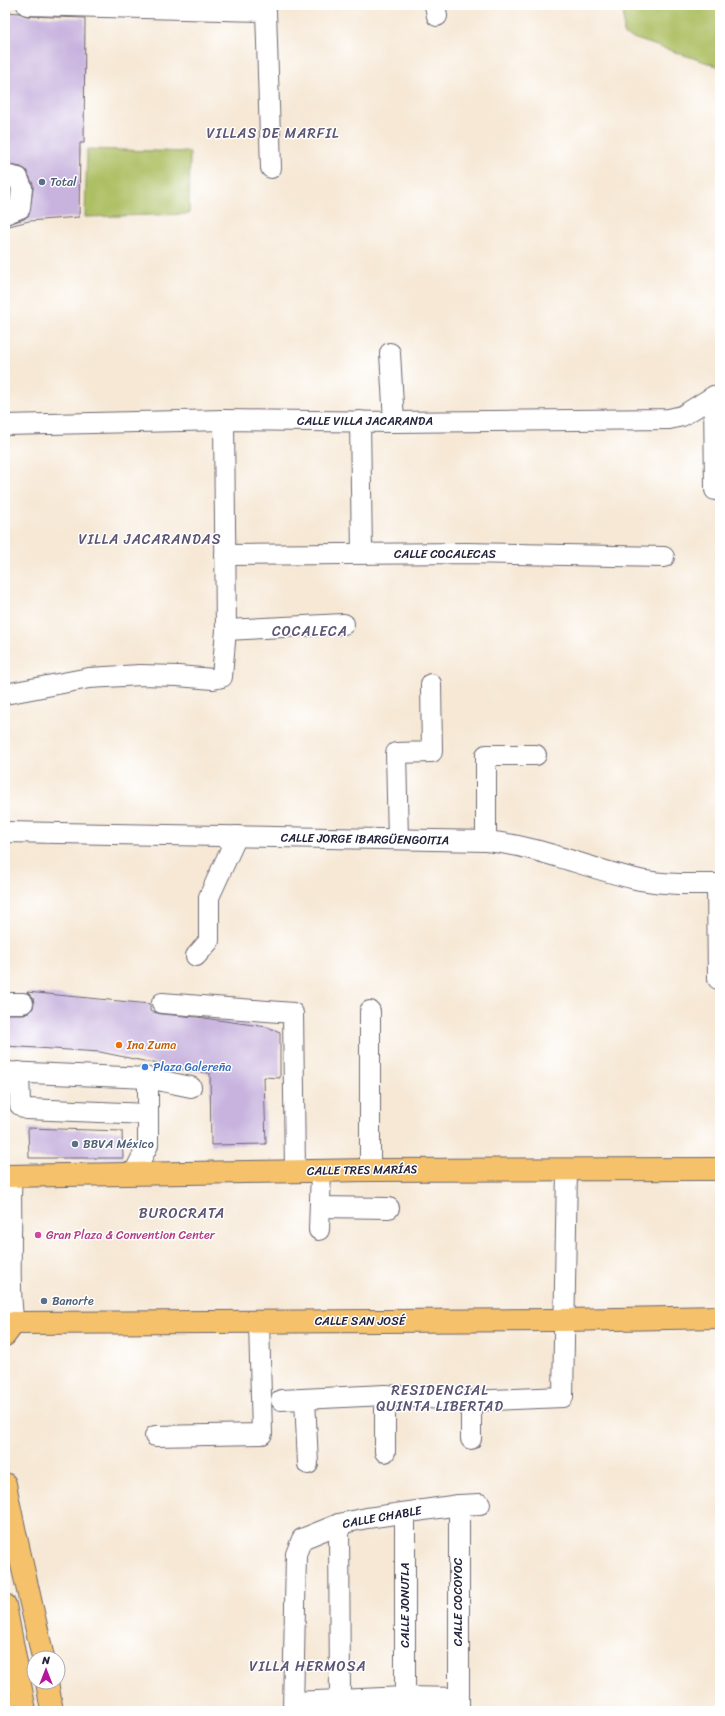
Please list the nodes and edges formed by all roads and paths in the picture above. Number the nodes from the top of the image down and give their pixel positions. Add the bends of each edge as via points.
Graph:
1 (27, 5) edge
2 (271, 168) dead end
3 (5, 175) edge
4 (5, 214) edge
5 (390, 353) dead end
6 (717, 396) edge
7 (224, 420) junction
8 (360, 421) junction
9 (394, 422) junction
10 (5, 425) edge
11 (715, 490) dead end
12 (362, 553) junction
13 (225, 555) junction
14 (664, 556) dead end
15 (344, 624) dead end
16 (226, 630) junction
17 (430, 684) dead end
18 (5, 694) edge
19 (536, 755) dead end
20 (5, 832) edge
21 (237, 836) junction
22 (398, 839) junction
23 (486, 841) junction
24 (719, 884) edge
25 (196, 956) dead end
26 (718, 978) dead end
27 (162, 1003) dead end
28 (370, 1011) dead end
29 (12, 1072) edge
30 (148, 1078) junction
31 (191, 1087) dead end
32 (148, 1114) junction
33 (148, 1145) junction
34 (720, 1169) edge
35 (370, 1170) junction
36 (567, 1170) junction
37 (295, 1171) junction
38 (321, 1171) junction
39 (13, 1172) edge
40 (165, 1173) junction
41 (134, 1174) junction
42 (320, 1207) junction
43 (389, 1208) dead end
44 (319, 1230) dead end
45 (720, 1317) edge
46 (564, 1320) junction
47 (259, 1322) junction
48 (9, 1329) edge
49 (385, 1394) junction
50 (305, 1399) junction
51 (281, 1400) dead end
52 (471, 1401) junction
53 (155, 1436) dead end
54 (471, 1438) dead end
55 (385, 1452) dead end
56 (308, 1464) dead end
57 (5, 1484) edge
58 (480, 1504) dead end
59 (459, 1505) junction
60 (405, 1513) junction
61 (8, 1518) edge
62 (339, 1524) junction
63 (5, 1605) edge
64 (41, 1650) edge
65 (49, 1690) edge
66 (405, 1697) junction
67 (340, 1699) junction
68 (458, 1705) edge
69 (294, 1706) edge
70 (25, 1711) edge
71 (52, 1711) edge

1 - 2 street via 266,11
3 - 4 street via 18,178 22,188 20,208
5 - 9 street
6 - 9 street, CALLE VILLA JACARANDA via 682,416 669,419
6 - 11 street
7 - 8 street, CALLE VILLA JACARANDA
7 - 10 street, CALLE VILLA JACARANDA
7 - 13 street
8 - 9 street, CALLE VILLA JACARANDA
8 - 12 street
12 - 13 street, CALLE COCALECAS
12 - 14 street, CALLE COCALECAS
13 - 16 street
15 - 16 street
16 - 18 street via 222,677 213,680 140,675 89,678
17 - 22 street via 432,752 396,753
19 - 23 street via 486,755
20 - 21 street, CALLE JORGE IBARGÜENGOITIA
21 - 22 street, CALLE JORGE IBARGÜENGOITIA
21 - 25 street via 210,897 210,941
22 - 23 street, CALLE JORGE IBARGÜENGOITIA
23 - 24 street, CALLE JORGE IBARGÜENGOITIA via 509,843 640,880
24 - 26 street
27 - 37 street via 293,1012
28 - 35 street
29 - 30 street
29 - 32 street via 20,1105 28,1109
30 - 31 street
30 - 32 street
32 - 33 street
33 - 40 street
33 - 41 street
34 - 36 main road, CALLE TRES MARÍAS
35 - 36 main road, CALLE TRES MARÍAS
35 - 38 main road, CALLE TRES MARÍAS
36 - 46 street
37 - 38 main road, CALLE TRES MARÍAS
37 - 40 main road, CALLE TRES MARÍAS
38 - 42 street
39 - 41 main road, CALLE TRES MARÍAS
39 - 48 street via 10,1198 12,1226
40 - 41 main road, CALLE TRES MARÍAS
42 - 43 street
42 - 44 street
45 - 46 main road, CALLE SAN JOSÉ
46 - 47 main road, CALLE SAN JOSÉ
46 - 52 street via 562,1396
47 - 48 main road, CALLE SAN JOSÉ
47 - 53 street via 262,1434
49 - 50 street
49 - 52 street
49 - 55 street
50 - 51 street
50 - 56 street
52 - 54 street
57 - 61 main road
58 - 59 street, CALLE CHABLE
59 - 60 street, CALLE CHABLE
59 - 68 street, CALLE COCOYOC
60 - 62 street, CALLE CHABLE
60 - 66 street, CALLE JONUTLA
61 - 64 main road via 24,1571
62 - 67 street
62 - 69 street, CALLE CHABLE via 302,1539 296,1554
63 - 70 main road
65 - 71 main road
66 - 67 street
66 - 68 street
67 - 69 street

